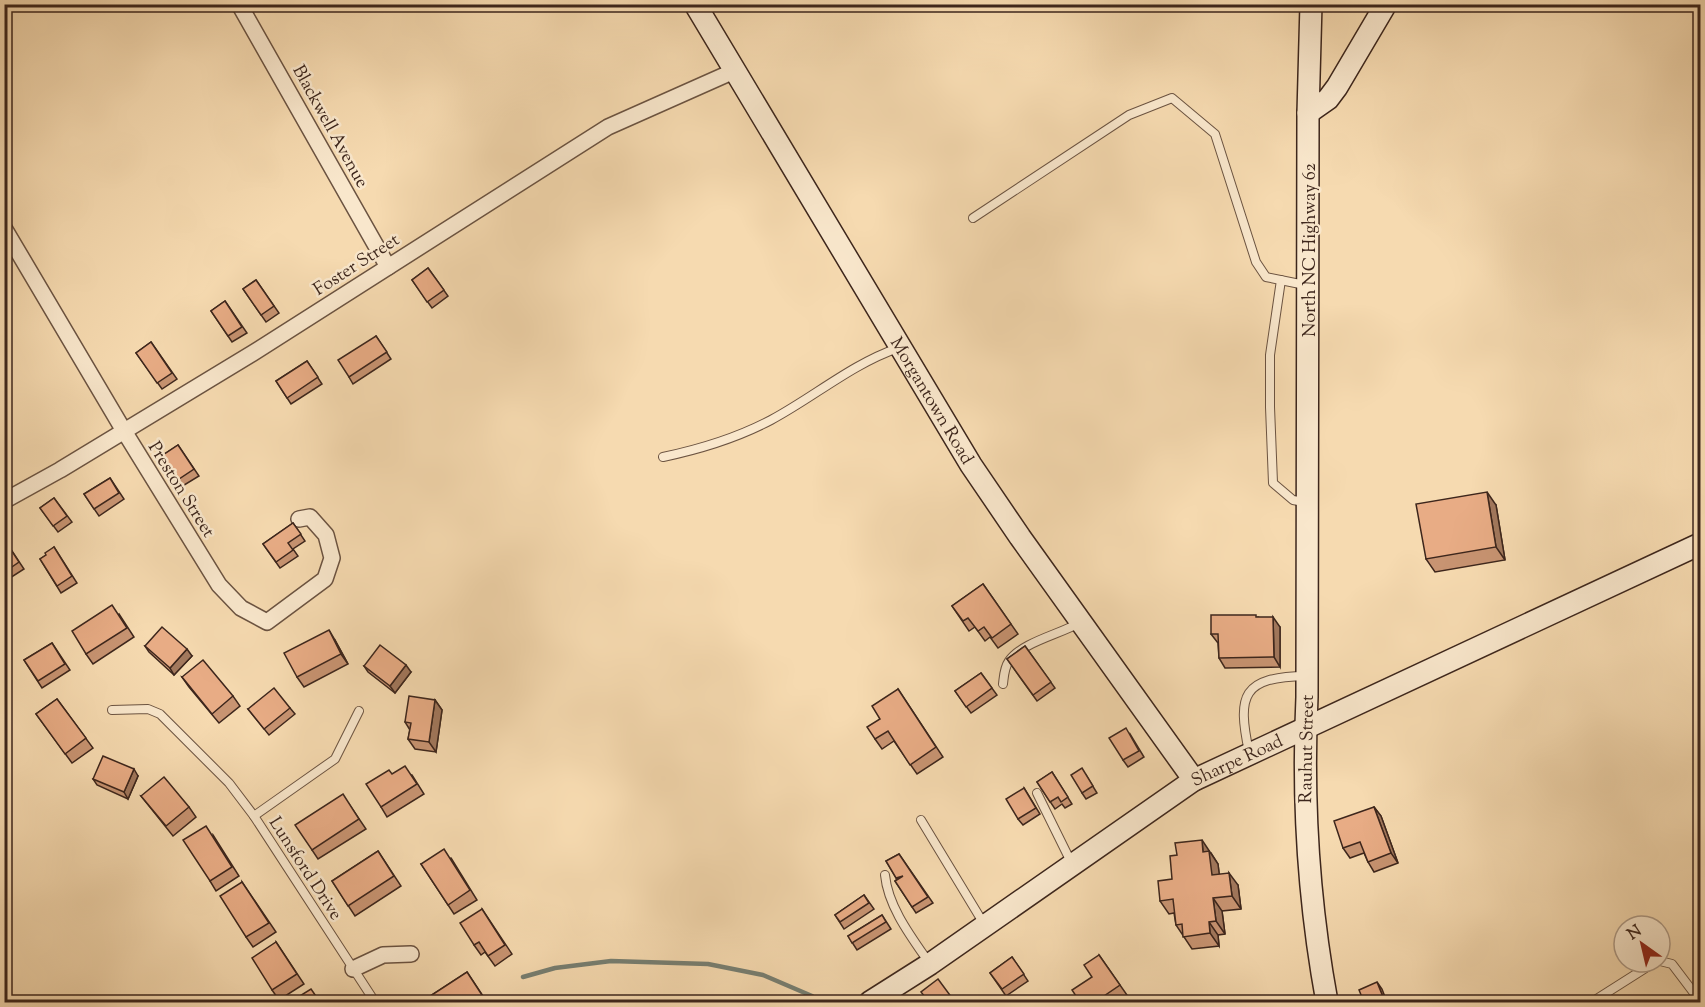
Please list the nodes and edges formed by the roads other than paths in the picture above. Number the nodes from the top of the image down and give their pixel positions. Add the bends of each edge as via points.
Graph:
1 (239, 4) edge
2 (695, 4) edge
3 (1311, 4) edge
4 (1386, 4) edge
5 (734, 71) junction
6 (1308, 113) junction
7 (973, 218) dead end
8 (4, 228) edge
9 (388, 267) junction
10 (1281, 280) junction
11 (1309, 286) junction
12 (900, 348) junction
13 (123, 431) junction
14 (663, 457) dead end
15 (1308, 499) junction
16 (4, 501) edge
17 (299, 519) dead end
18 (1701, 544) edge
19 (1081, 622) junction
20 (1306, 676) junction
21 (1003, 684) dead end
22 (112, 710) dead end
23 (359, 711) dead end
24 (1305, 727) junction
25 (1250, 754) junction
26 (1194, 780) junction
27 (1037, 793) edge
28 (254, 816) junction
29 (921, 820) dead end
30 (1073, 864) junction
31 (885, 875) dead end
32 (985, 926) junction
33 (411, 954) dead end
34 (930, 964) junction
35 (1672, 964) edge
36 (353, 969) junction
37 (1636, 974) edge
38 (1701, 1001) edge
39 (375, 1002) edge
40 (870, 1002) edge
41 (1328, 1002) edge
42 (1592, 1002) edge

1 - 9 street, Blackwell Avenue
2 - 5 street, Morgantown Road
3 - 6 street, North NC Highway 62
4 - 6 street via 1337,87
5 - 9 street, Foster Street via 608,127
5 - 12 street, Morgantown Road
6 - 11 street, North NC Highway 62
7 - 10 lane via 1129,115 1172,98 1215,134 1256,262 1266,277
8 - 13 street, Preston Street
9 - 13 street, Foster Street
10 - 11 lane
10 - 15 lane via 1270,355 1273,483 1293,500
11 - 15 street, North NC Highway 62
12 - 14 lane via 876,356 748,432
12 - 19 street, Morgantown Road via 971,465
13 - 16 street, Foster Street
13 - 17 street, Preston Street via 219,585 241,608 267,622 325,579 332,558 326,535 310,517
15 - 20 street, Rauhut Street
18 - 24 street, Sharpe Road
19 - 21 lane via 1033,643 1010,659
19 - 26 street, Morgantown Road
20 - 24 street, Rauhut Street
20 - 25 lane via 1285,676 1255,685 1246,696 1243,724
22 - 28 lane, Lunsford Drive via 148,709 160,714 229,783
23 - 28 lane via 335,759
24 - 25 street, Sharpe Road
24 - 41 street, Rauhut Street via 1311,894
25 - 26 street, Sharpe Road
26 - 30 street, Sharpe Road
27 - 30 lane
28 - 36 lane, Lunsford Drive
29 - 32 lane
30 - 32 street, Sharpe Road
31 - 34 lane via 887,890
32 - 34 street, Sharpe Road
33 - 36 street via 383,955
34 - 40 street, Sharpe Road
35 - 38 lane
36 - 39 lane, Lunsford Drive
37 - 42 lane

